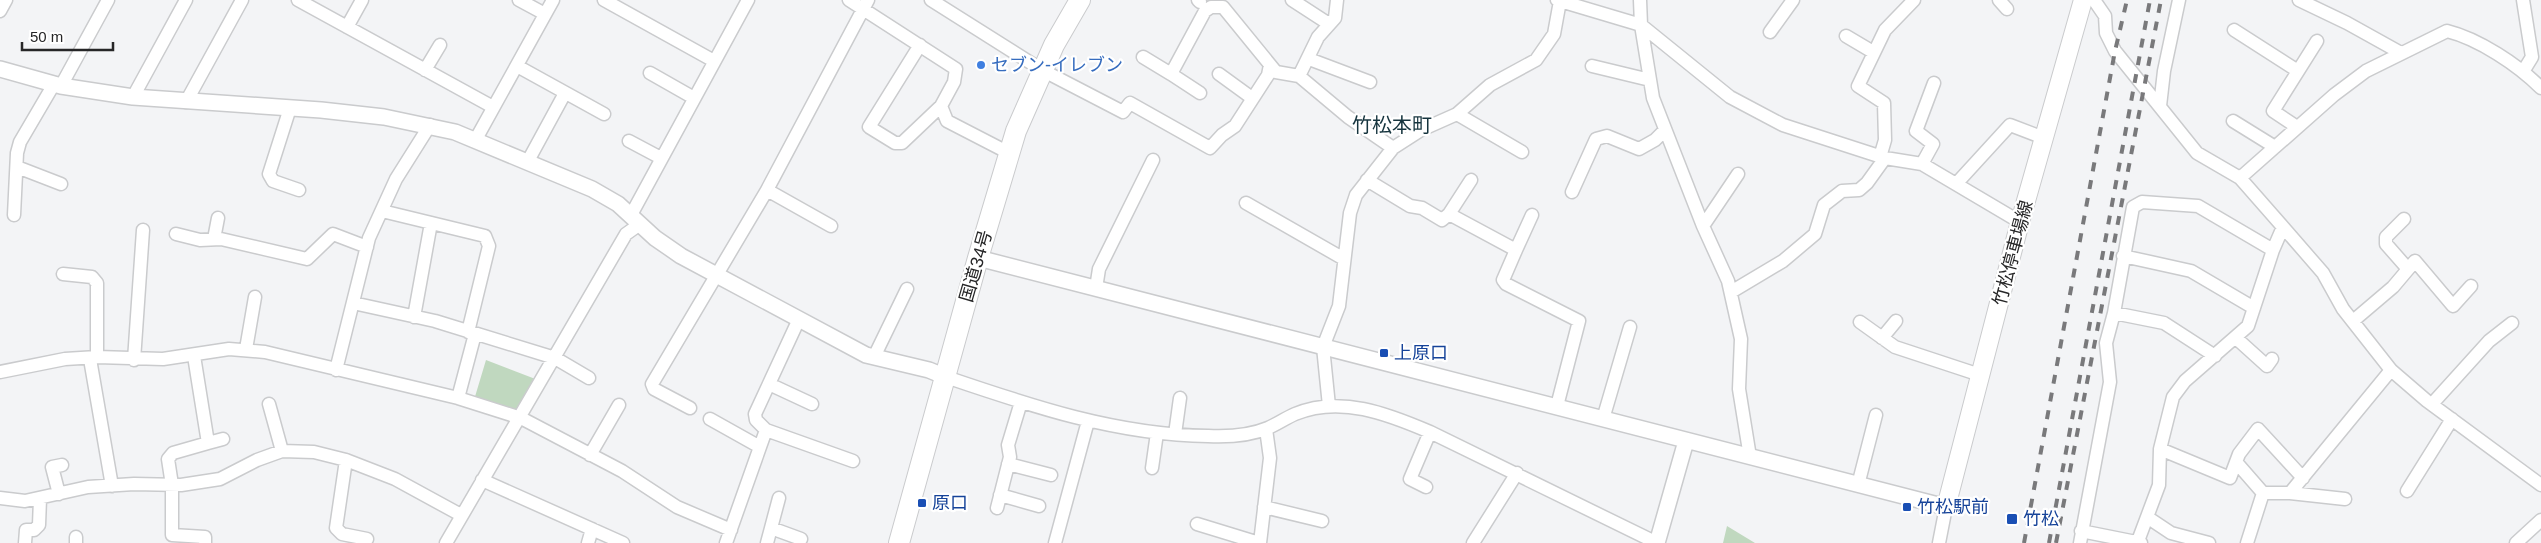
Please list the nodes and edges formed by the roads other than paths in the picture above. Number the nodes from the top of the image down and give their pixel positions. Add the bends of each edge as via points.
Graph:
1 (6, 0) edge
2 (108, 0) edge
3 (186, 0) edge
4 (242, 0) edge
5 (298, 0) edge
6 (362, 0) edge
7 (519, 0) edge
8 (553, 0) edge
9 (604, 0) edge
10 (748, 0) edge
11 (849, 0) edge
12 (931, 0) edge
13 (1080, 0) edge
14 (1292, 0) edge
15 (1337, 0) edge
16 (1558, 0) edge
17 (1640, 0) edge
18 (1793, 0) edge
19 (1914, 0) edge
20 (2083, 0) edge
21 (2094, 0) edge
22 (2299, 0) edge
23 (2523, 0) edge
24 (2180, 2) edge
25 (866, 4) edge
26 (320, 5) edge
27 (0, 11) edge
28 (545, 14) junction
29 (1329, 24) junction
30 (1641, 25) junction
31 (347, 27) junction
32 (2234, 30) dead end
33 (1770, 32) dead end
34 (1846, 36) dead end
35 (2317, 42) dead end
36 (440, 45) dead end
37 (920, 45) junction
38 (1873, 52) junction
39 (2401, 53) junction
40 (1143, 58) dead end
41 (1308, 59) junction
42 (714, 60) junction
43 (1270, 65) junction
44 (517, 66) junction
45 (1592, 66) dead end
46 (0, 69) edge
47 (425, 70) junction
48 (1042, 70) junction
49 (2524, 70) junction
50 (2298, 71) junction
51 (650, 73) dead end
52 (1171, 74) junction
53 (1219, 74) dead end
54 (1299, 76) junction
55 (1650, 80) junction
56 (1370, 82) dead end
57 (1934, 83) dead end
58 (58, 85) junction
59 (2541, 88) edge
60 (565, 92) junction
61 (1200, 93) dead end
62 (133, 97) junction
63 (694, 98) junction
64 (1252, 98) junction
65 (186, 102) junction
66 (941, 106) junction
67 (2160, 106) junction
68 (493, 107) junction
69 (290, 108) junction
70 (604, 114) dead end
71 (1457, 114) junction
72 (2233, 121) dead end
73 (430, 125) junction
74 (2297, 127) junction
75 (1665, 130) junction
76 (2044, 138) junction
77 (476, 139) junction
78 (630, 141) dead end
79 (2276, 147) junction
80 (1393, 148) junction
81 (1522, 152) dead end
82 (1009, 153) junction
83 (1882, 157) junction
84 (662, 158) junction
85 (528, 160) junction
86 (1154, 160) dead end
87 (1922, 164) junction
88 (17, 167) junction
89 (1738, 174) dead end
90 (2240, 178) junction
91 (1367, 180) junction
92 (1471, 180) dead end
93 (61, 184) dead end
94 (1956, 184) junction
95 (299, 190) dead end
96 (767, 190) junction
97 (1572, 192) dead end
98 (1246, 203) dead end
99 (382, 211) junction
100 (1449, 214) junction
101 (14, 215) dead end
102 (1532, 216) dead end
103 (218, 218) dead end
104 (635, 219) junction
105 (2404, 219) dead end
106 (2020, 222) junction
107 (431, 223) junction
108 (831, 226) dead end
109 (1703, 226) junction
110 (2284, 227) junction
111 (143, 230) dead end
112 (176, 234) dead end
113 (214, 239) junction
114 (368, 247) junction
115 (1516, 250) junction
116 (2273, 250) junction
117 (2123, 256) junction
118 (978, 258) junction
119 (1344, 260) junction
120 (2408, 268) junction
121 (63, 274) dead end
122 (716, 275) junction
123 (2471, 286) dead end
124 (1096, 288) junction
125 (906, 289) dead end
126 (1731, 292) junction
127 (255, 297) dead end
128 (353, 304) junction
129 (2254, 308) junction
130 (2114, 313) junction
131 (414, 317) junction
132 (799, 320) junction
133 (1896, 321) dead end
134 (2353, 321) junction
135 (1860, 322) dead end
136 (2512, 323) dead end
137 (1630, 327) dead end
138 (472, 333) junction
139 (1882, 338) junction
140 (2236, 338) junction
141 (1323, 347) junction
142 (246, 349) junction
143 (194, 356) junction
144 (2215, 356) junction
145 (874, 357) junction
146 (94, 358) junction
147 (555, 358) junction
148 (134, 360) junction
149 (2266, 367) dead end
150 (336, 370) junction
151 (2391, 370) junction
152 (0, 372) edge
153 (1980, 375) junction
154 (946, 377) junction
155 (589, 378) dead end
156 (769, 384) junction
157 (458, 398) junction
158 (1180, 398) dead end
159 (1022, 402) junction
160 (269, 404) dead end
161 (812, 404) dead end
162 (2432, 404) junction
163 (619, 405) dead end
164 (1329, 406) junction
165 (1557, 406) junction
166 (690, 408) dead end
167 (1876, 415) dead end
168 (521, 418) junction
169 (710, 419) dead end
170 (1603, 419) junction
171 (2452, 419) junction
172 (1088, 421) junction
173 (1266, 429) junction
174 (766, 430) junction
175 (1430, 432) junction
176 (1157, 433) junction
177 (1175, 434) junction
178 (223, 439) dead end
179 (1686, 441) junction
180 (208, 443) junction
181 (760, 447) junction
182 (2160, 449) junction
183 (282, 451) junction
184 (590, 455) junction
185 (1750, 457) junction
186 (346, 460) junction
187 (853, 461) dead end
188 (2236, 462) junction
189 (1008, 464) junction
190 (51, 467) dead end
191 (1152, 468) dead end
192 (1517, 473) junction
193 (1051, 475) dead end
194 (2303, 478) junction
195 (482, 480) junction
196 (172, 484) junction
197 (1858, 485) junction
198 (112, 486) junction
199 (2541, 486) edge
200 (1426, 487) dead end
201 (2407, 491) dead end
202 (2263, 493) junction
203 (2290, 493) junction
204 (59, 494) junction
205 (1000, 495) junction
206 (0, 498) edge
207 (779, 498) dead end
208 (40, 499) junction
209 (2345, 499) dead end
210 (1039, 506) dead end
211 (1264, 507) junction
212 (1946, 507) junction
213 (997, 508) dead end
214 (461, 515) junction
215 (2147, 516) junction
216 (2541, 520) edge
217 (1322, 521) dead end
218 (1197, 524) dead end
219 (771, 528) junction
220 (592, 529) junction
221 (731, 530) junction
222 (2081, 537) edge
223 (170, 539) edge
224 (801, 539) dead end
225 (367, 540) dead end
226 (2139, 542) edge
227 (25, 543) edge
228 (205, 543) edge
229 (446, 543) edge
230 (588, 543) edge
231 (623, 543) edge
232 (726, 543) edge
233 (767, 543) edge
234 (899, 543) edge
235 (1055, 543) edge
236 (1260, 543) edge
237 (1473, 543) edge
238 (1657, 543) edge
239 (1939, 543) edge
240 (2209, 543) edge
241 (2247, 543) edge
242 (2516, 543) edge

1 - 27 street
2 - 58 street
3 - 62 street
4 - 65 street
5 - 26 street
6 - 31 street
7 - 28 street
8 - 28 street
9 - 42 street
10 - 42 street
11 - 25 street
12 - 48 street
13 - 48 highway, 国道34号
14 - 29 street
15 - 29 street via 1335,18
16 - 30 street
16 - 71 street via 1554,34 1536,60 1490,85
17 - 30 street
18 - 33 street
19 - 38 street via 1885,30
20 - 76 main road, 竹松停車場線
21 - 67 street via 2105,16 2106,33 2115,51
22 - 39 street
23 - 49 street via 2532,58
24 - 67 street via 2164,71
25 - 37 street
25 - 96 street
26 - 31 street
28 - 44 street
29 - 41 street via 1318,37
30 - 55 street
30 - 83 street via 1730,97 1783,125
31 - 47 street
32 - 50 street
34 - 38 street
35 - 50 street
36 - 47 street
37 - 66 street via 956,69 954,82
37 - 66 street via 869,127 894,143 902,143
38 - 83 street via 1858,86 1884,104
39 - 49 street via 2446,31 2461,34
39 - 74 street via 2366,71
40 - 52 street
41 - 54 street
41 - 56 street
42 - 63 street
43 - 52 street via 1223,7 1211,6 1205,11
43 - 54 street via 1276,72
43 - 64 street via 1268,75
44 - 60 street
44 - 68 street
45 - 55 street
46 - 58 street
47 - 68 street
48 - 64 street via 1123,112 1130,103 1210,148 1235,126
48 - 82 highway, 国道34号
49 - 59 street
50 - 74 street via 2273,111
51 - 63 street
52 - 61 street
53 - 64 street
54 - 80 street via 1348,117
55 - 75 street
57 - 87 street via 1916,131 1933,144
58 - 62 street
58 - 88 street via 20,142
60 - 70 street
60 - 85 street
62 - 65 street
63 - 84 street
65 - 69 street
66 - 82 street via 947,121
67 - 90 street via 2197,152
68 - 77 street
69 - 73 street
69 - 95 street via 269,174 273,182
71 - 80 street via 1421,130
71 - 81 street
72 - 79 street
73 - 77 street
73 - 99 street via 396,179
74 - 79 street
75 - 97 street via 1639,149 1607,136 1596,139
75 - 109 street
76 - 94 street via 2010,125
76 - 106 main road, 竹松停車場線
77 - 85 street
78 - 84 street
79 - 90 street
80 - 91 street
82 - 118 highway, 国道34号
83 - 87 street
83 - 126 street via 1867,183 1858,190 1842,190 1824,205 1815,234 1783,261
84 - 104 street
85 - 104 street via 592,189 618,204
86 - 124 street via 1099,269
87 - 94 street
88 - 93 street
88 - 101 street
89 - 109 street
90 - 110 street
91 - 100 street via 1410,206 1422,208 1442,220
91 - 119 street via 1356,195 1350,213
92 - 100 street
94 - 106 street
96 - 108 street
96 - 122 street
98 - 119 street
99 - 107 street
99 - 114 street
100 - 115 street
102 - 115 street
103 - 113 street
104 - 122 street via 681,256
104 - 147 street
105 - 120 street via 2386,237 2386,244
106 - 153 main road, 竹松停車場線
107 - 131 street
107 - 138 street via 484,236 490,246
109 - 126 street
110 - 116 street
110 - 134 street via 2323,273
111 - 148 street
112 - 113 street via 200,240
113 - 114 street via 307,260 333,234
114 - 128 street
115 - 165 street via 1503,280 1506,284 1579,321
116 - 117 street via 2198,206 2142,202 2133,207
116 - 129 street
117 - 129 street via 2191,271
117 - 130 street
118 - 124 street
118 - 154 highway, 国道34号
119 - 141 street via 1339,306
120 - 123 street via 2415,261 2453,306
120 - 134 street via 2393,287
121 - 146 street via 92,277 97,283
122 - 132 street
122 - 166 street via 652,384 654,389
124 - 141 street
125 - 145 street
126 - 185 street via 1741,339 1739,390
127 - 142 street
128 - 131 street
128 - 150 street
129 - 140 street via 2248,326
130 - 144 street via 2164,324
130 - 222 street via 2106,343 2110,382
131 - 138 street
132 - 145 street
132 - 156 street
133 - 139 street
134 - 151 street
135 - 139 street
136 - 162 street via 2489,341
137 - 170 street
138 - 147 street
138 - 157 street
139 - 153 street via 1895,348
140 - 144 street
140 - 149 street
141 - 164 street
141 - 165 street
142 - 143 street
142 - 150 street
143 - 148 street
143 - 180 street
144 - 182 street via 2185,381 2173,397
145 - 154 street
146 - 148 street
146 - 152 street
146 - 198 street
147 - 155 street
147 - 168 street
150 - 157 street
151 - 162 street
151 - 194 street
153 - 212 main road, 竹松停車場線
154 - 159 street
154 - 234 highway, 国道34号
156 - 161 street
156 - 174 street via 755,414 756,420
157 - 168 street
158 - 177 street
159 - 172 street
159 - 189 street via 1008,445
160 - 183 street
162 - 171 street
163 - 184 street
164 - 173 street via 1296,414
164 - 175 street via 1362,408 1400,418
165 - 170 street
167 - 197 street
168 - 184 street
168 - 195 street
169 - 181 street
170 - 179 street
171 - 199 street
171 - 201 street
172 - 176 street
172 - 235 street
173 - 177 street via 1240,436
173 - 211 street via 1270,458
174 - 181 street
174 - 187 street
175 - 192 street
175 - 200 street via 1410,479
176 - 177 street
176 - 191 street
178 - 180 street
179 - 185 street
179 - 238 street
180 - 196 street via 172,453 168,458
181 - 221 street
182 - 188 street via 2230,478
182 - 215 street via 2159,485
183 - 186 street via 314,452
183 - 196 street via 220,479
184 - 221 street via 622,471 677,507
185 - 197 street
186 - 214 street via 395,479
186 - 225 street via 336,528 342,534
188 - 194 street via 2238,454 2258,429
188 - 202 street
189 - 193 street
189 - 205 street
190 - 204 street
192 - 237 street
192 - 238 street
194 - 203 street
195 - 214 street
195 - 220 street
196 - 198 street
196 - 223 street
197 - 212 street
198 - 204 street via 88,487
202 - 203 street
202 - 241 street
203 - 209 street
204 - 208 street
205 - 210 street
205 - 213 street
206 - 208 street
207 - 219 street
208 - 227 street via 39,526 26,530
211 - 217 street
211 - 236 street
212 - 239 street
214 - 229 street
215 - 226 street
215 - 240 street via 2171,533
216 - 242 street
218 - 236 street
219 - 224 street
219 - 233 street
220 - 230 street
220 - 231 street
221 - 232 street
222 - 226 street
223 - 228 street via 204,537

